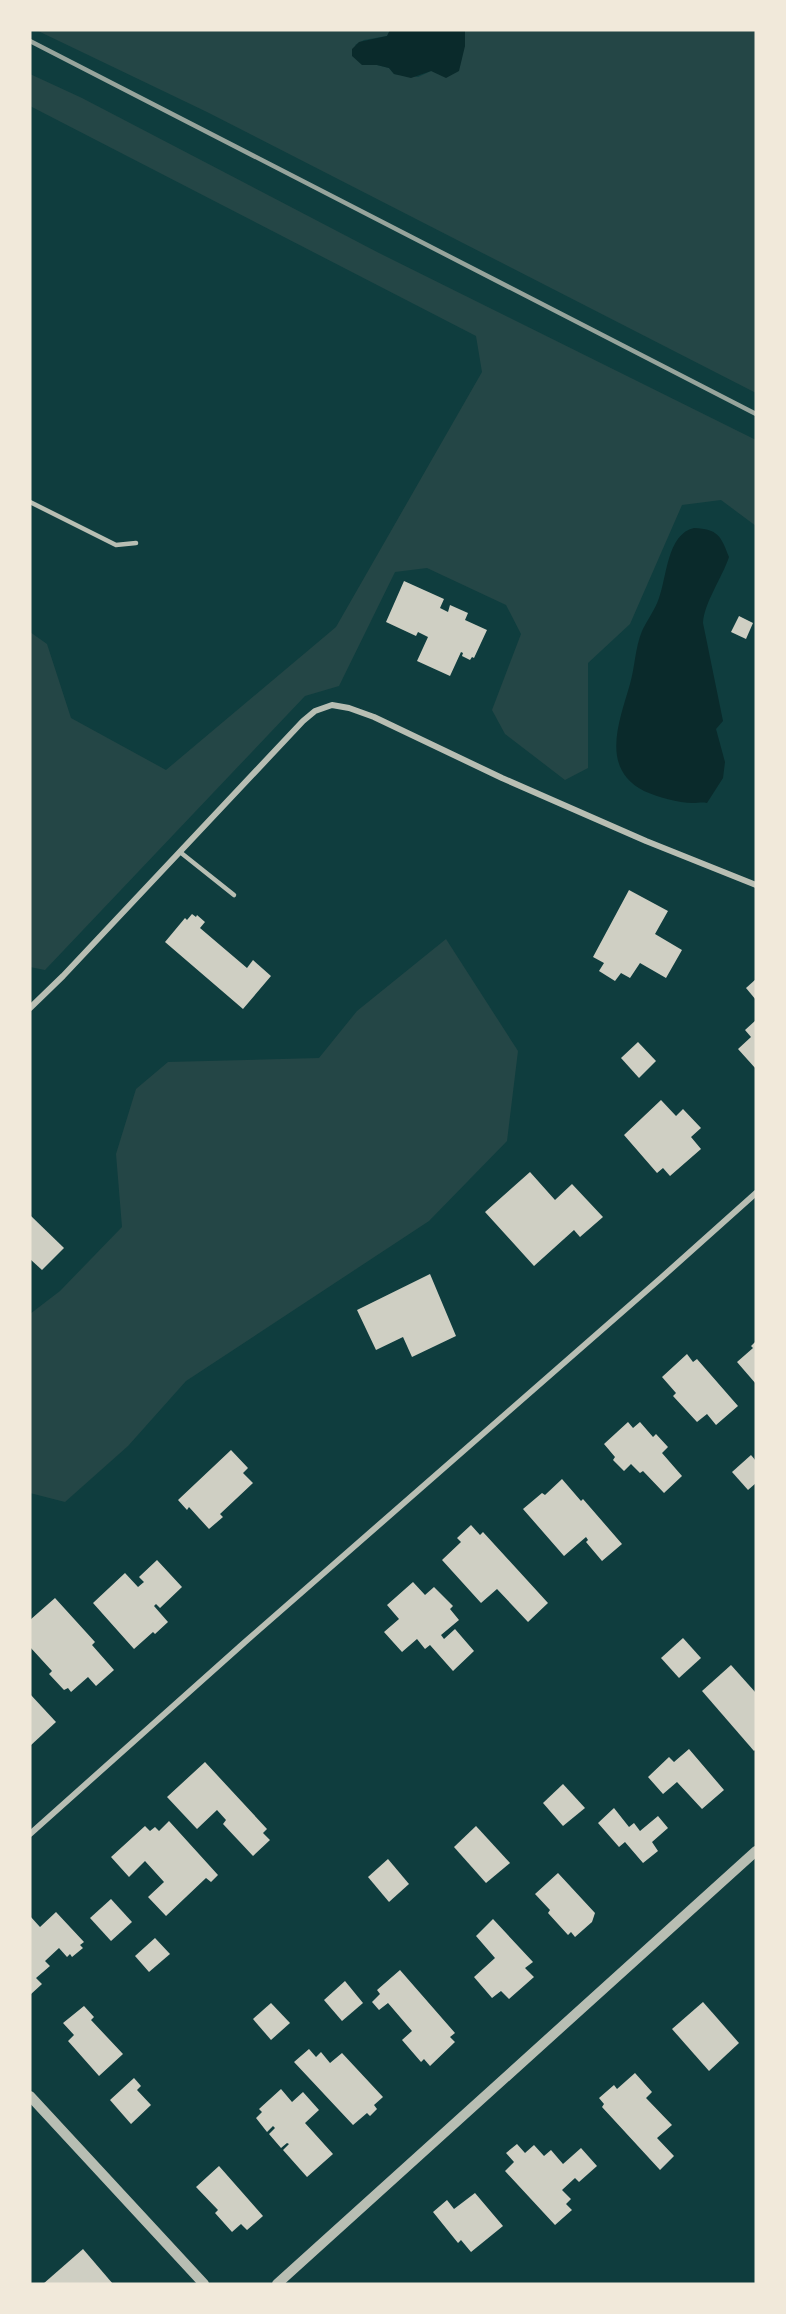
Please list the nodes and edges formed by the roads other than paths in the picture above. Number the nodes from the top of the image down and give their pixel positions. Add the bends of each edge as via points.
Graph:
1 (30, 502) edge
2 (136, 543) dead end
3 (180, 852) junction
4 (756, 885) edge
5 (234, 895) dead end
6 (30, 1008) edge
7 (756, 1193) edge
8 (30, 1834) edge
9 (756, 1851) edge
10 (30, 2096) edge
11 (204, 2284) edge
12 (277, 2284) edge

1 - 2 lane via 116,545
3 - 4 street via 303,721 332,705 374,717 502,778
3 - 5 lane
3 - 6 street
7 - 8 street
9 - 12 street
10 - 11 street

